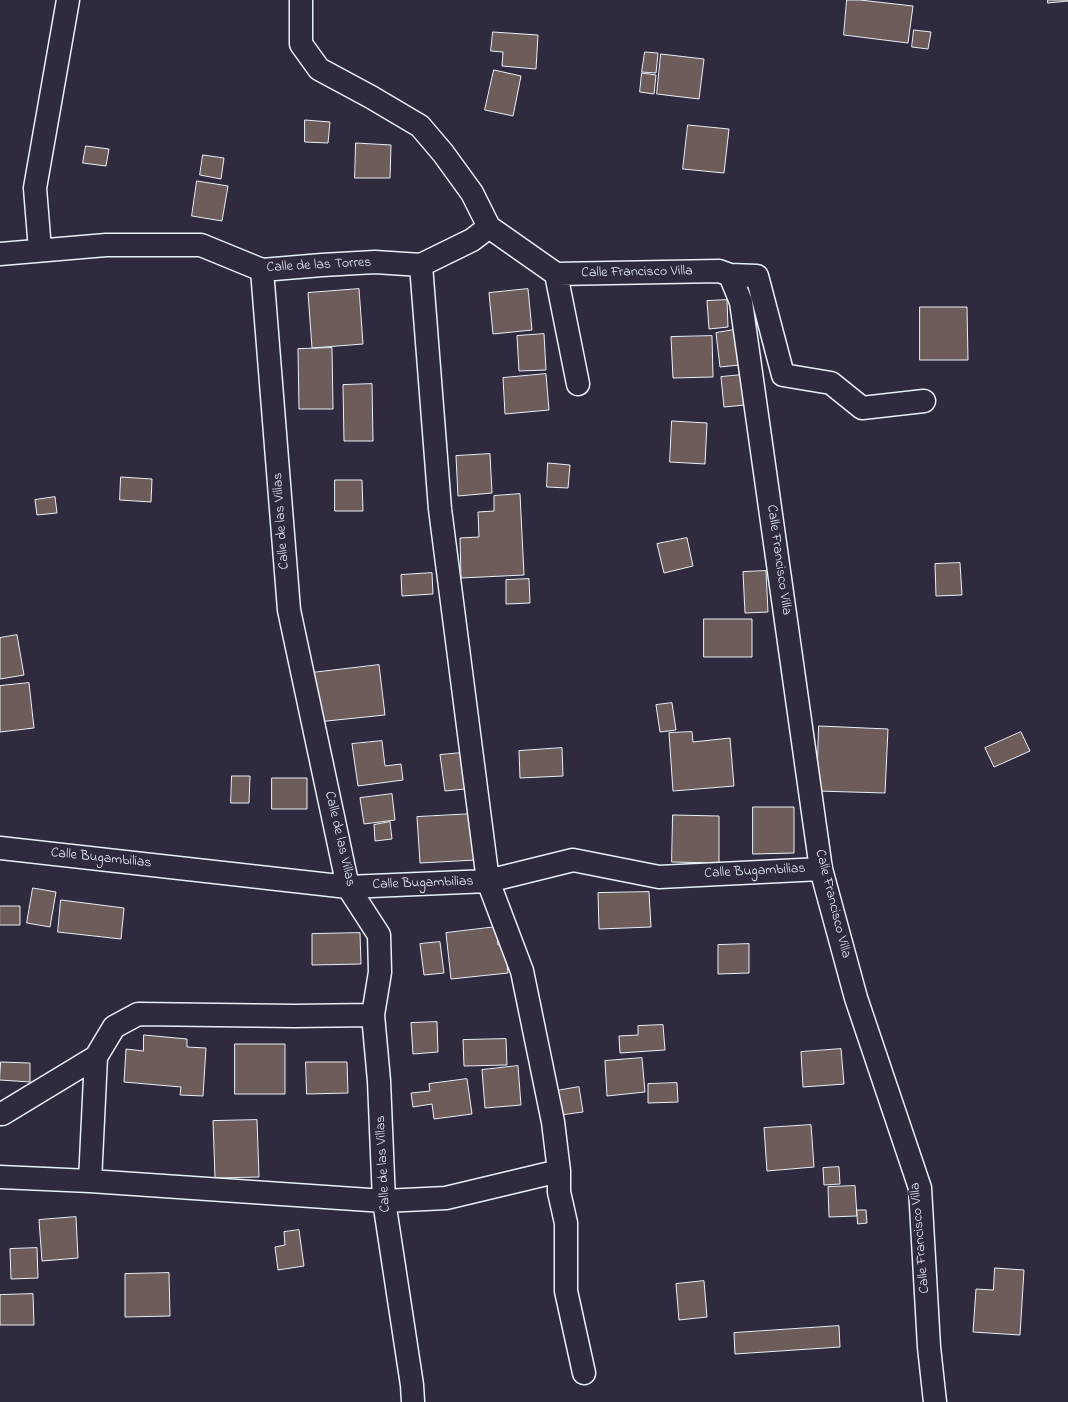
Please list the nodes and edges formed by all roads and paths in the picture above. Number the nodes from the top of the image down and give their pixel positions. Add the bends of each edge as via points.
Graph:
1 (68, 0) edge
2 (301, 0) edge
3 (489, 227) junction
4 (40, 250) junction
5 (0, 254) edge
6 (421, 265) junction
7 (262, 270) junction
8 (556, 274) junction
9 (730, 275) junction
10 (578, 384) dead end
11 (924, 401) dead end
12 (0, 848) edge
13 (821, 869) junction
14 (488, 881) junction
15 (348, 887) junction
16 (373, 1015) junction
17 (96, 1056) junction
18 (0, 1114) edge
19 (559, 1171) junction
20 (0, 1177) edge
21 (90, 1181) junction
22 (384, 1201) junction
23 (584, 1373) dead end
24 (413, 1402) edge
25 (935, 1402) edge

1 - 4 street via 35,188
2 - 3 street via 301,44 319,69 420,126 472,193
3 - 6 street, Calle de las Torres via 472,240
3 - 8 street
4 - 5 street, Calle de las Torres
4 - 7 street, Calle de las Torres via 106,245 201,245
6 - 7 street, Calle de las Torres via 375,262
6 - 14 street via 440,510
7 - 15 street, Calle de las Villas via 289,610
8 - 9 street, Calle Francisco Villa via 719,271
8 - 10 street
9 - 11 street via 757,276 783,375 831,383 862,408
9 - 13 street, Calle Francisco Villa via 742,302
12 - 15 street, Calle Bugambilias
13 - 14 street, Calle Bugambilias via 659,877 573,860
13 - 25 street, Calle Francisco Villa via 856,998 920,1188 929,1347
14 - 15 street, Calle Bugambilias
14 - 19 street via 522,971 553,1122
15 - 16 street, Calle de las Villas via 379,935 380,972
16 - 17 street via 138,1014 114,1027
16 - 22 street, Calle de las Villas via 379,1082
17 - 18 street
17 - 21 street
19 - 22 street via 446,1198
19 - 23 street via 559,1192 566,1223 566,1291
20 - 21 street
21 - 22 street
22 - 24 street, Calle de las Villas

